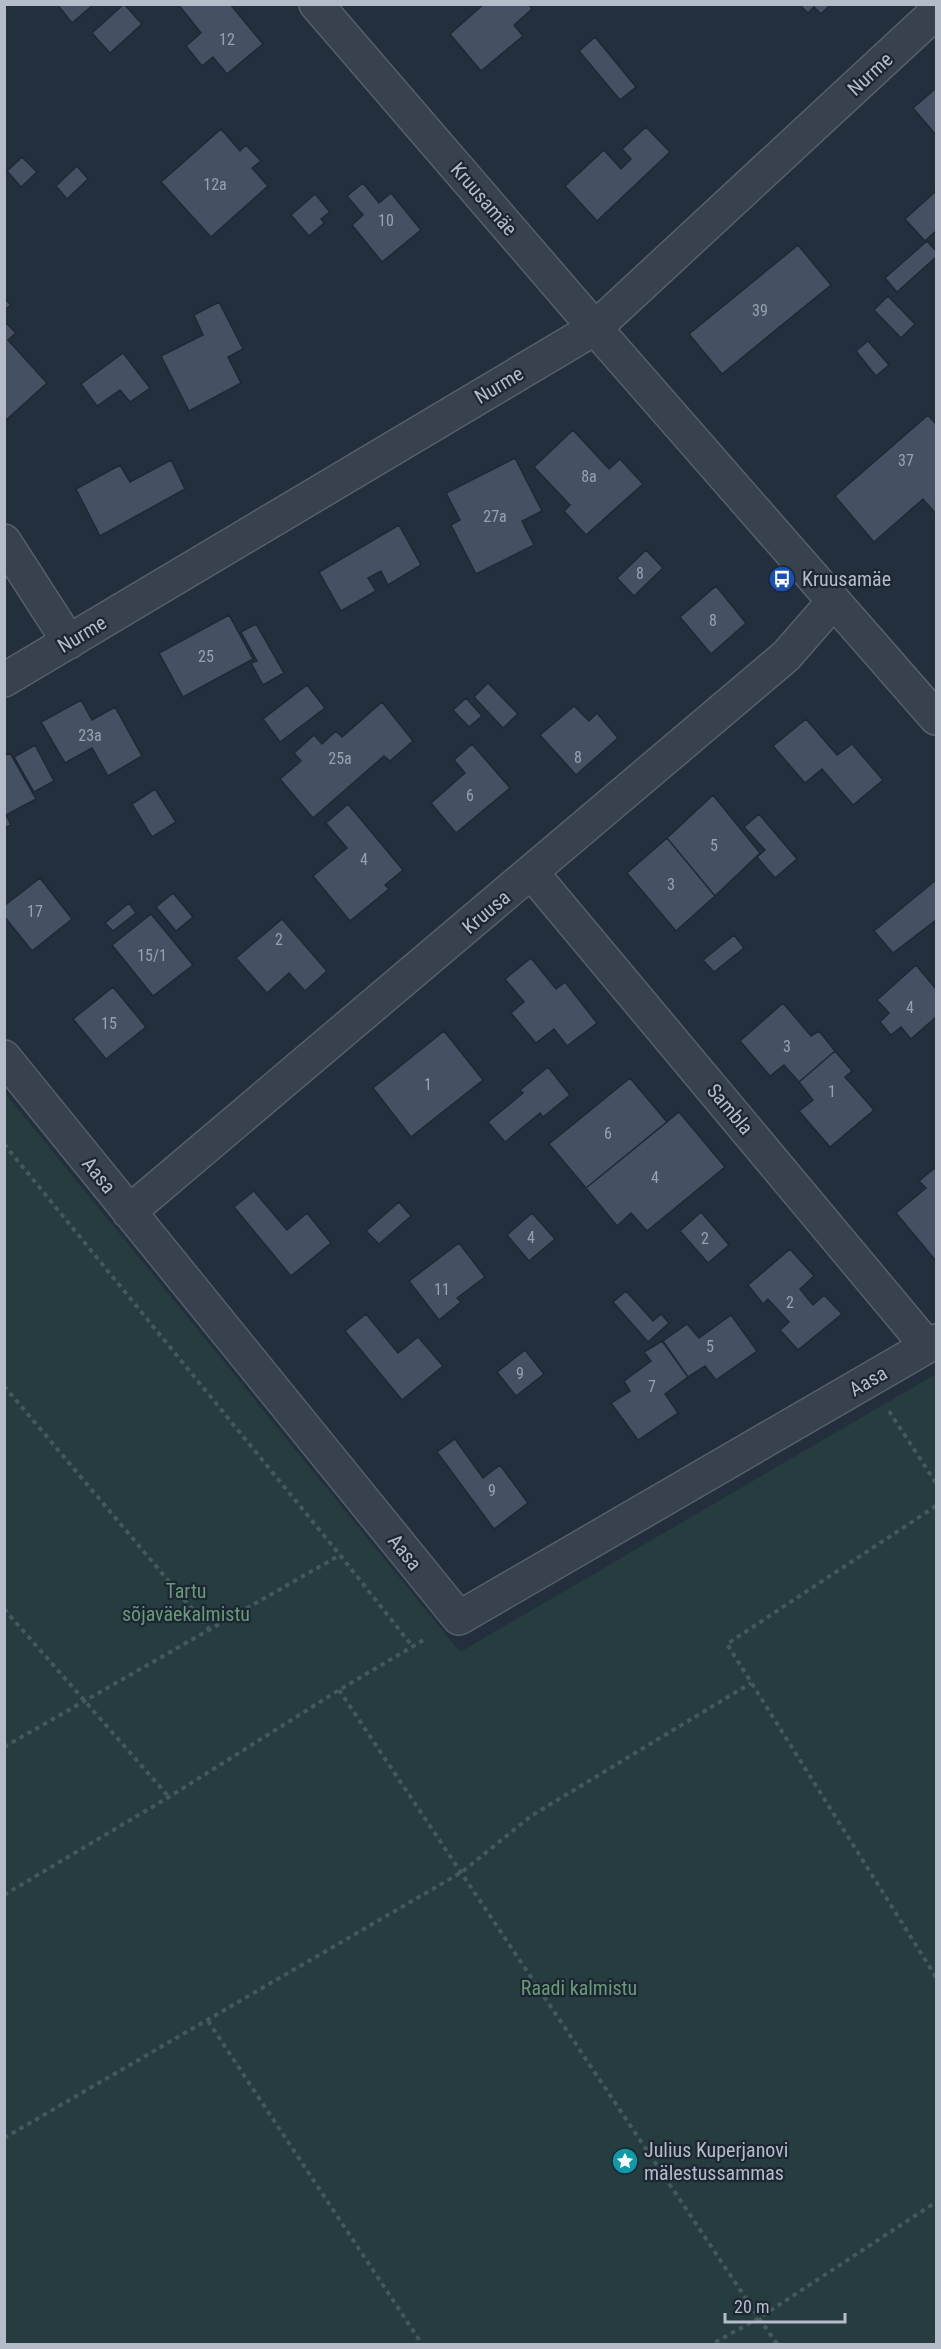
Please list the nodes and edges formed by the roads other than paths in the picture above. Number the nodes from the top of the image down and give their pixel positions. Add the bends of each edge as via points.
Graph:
1 (316, 4) edge
2 (936, 12) edge
3 (595, 328) junction
4 (4, 542) edge
5 (834, 602) junction
6 (69, 642) junction
7 (4, 680) edge
8 (936, 718) edge
9 (532, 873) junction
10 (4, 1057) edge
11 (129, 1212) junction
12 (932, 1343) edge

1 - 3 street, Kruusamäe
2 - 3 street, Nurme
3 - 5 street, Kruusamäe
3 - 6 street, Nurme
4 - 6 street
5 - 8 street, Kruusamäe
5 - 9 street, Kruusa via 786,656
6 - 7 street, Nurme
9 - 11 street, Kruusa
9 - 12 street, Sambla
10 - 11 street, Aasa
11 - 12 street, Aasa via 459,1618

